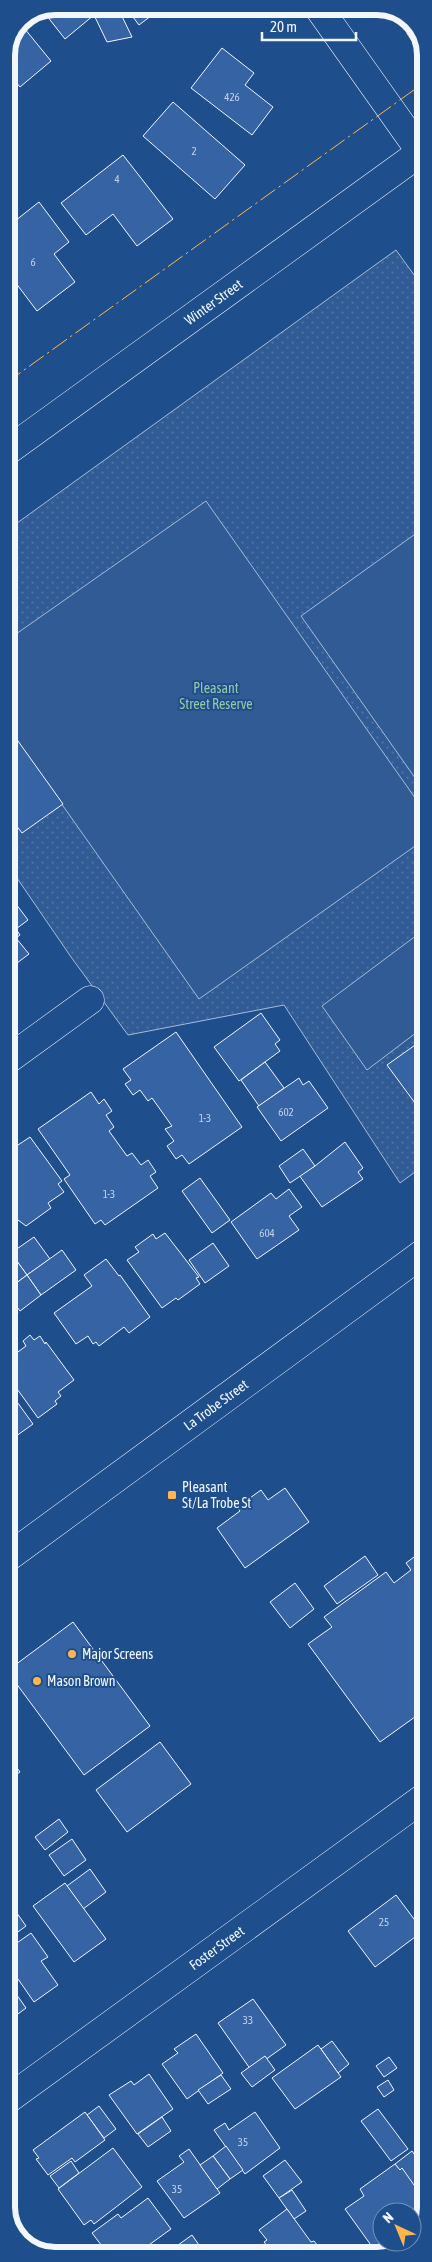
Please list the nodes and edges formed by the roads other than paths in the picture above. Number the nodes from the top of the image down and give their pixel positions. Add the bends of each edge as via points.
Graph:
1 (324, 15) edge
2 (417, 146) edge
3 (417, 159) edge
4 (15, 446) edge
5 (90, 1000) dead end
6 (15, 1054) edge
7 (417, 1259) edge
8 (15, 1552) edge
9 (417, 1803) edge
10 (15, 2094) edge

1 - 2 street
3 - 4 street, Winter Street
5 - 6 street
7 - 8 street, La Trobe Street
9 - 10 street, Foster Street

